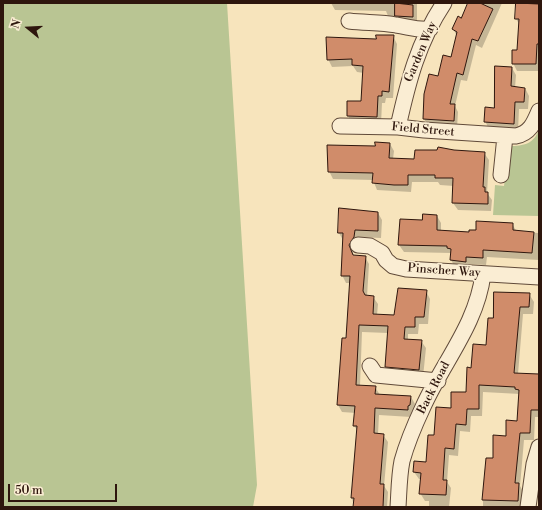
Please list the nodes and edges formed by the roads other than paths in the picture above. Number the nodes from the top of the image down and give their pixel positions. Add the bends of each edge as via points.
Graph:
1 (444, 3) edge
2 (350, 21) dead end
3 (430, 29) junction
4 (539, 111) edge
5 (340, 126) dead end
6 (398, 127) junction
7 (505, 136) junction
8 (501, 175) dead end
9 (358, 245) dead end
10 (483, 274) junction
11 (539, 277) edge
12 (370, 366) dead end
13 (438, 381) junction
14 (539, 447) edge
15 (398, 507) edge
16 (528, 507) edge

1 - 3 street, Garden Way
2 - 3 street via 396,25 416,30
3 - 6 street, Garden Way via 411,70
4 - 7 street, Field Street via 526,133
5 - 6 street, Field Street
6 - 7 street, Field Street
7 - 8 street
9 - 10 street, Pinscher Way via 378,250 393,266 413,270
10 - 11 street, Pinscher Way
10 - 13 street, Back Road via 474,310
12 - 13 street via 376,374
13 - 15 street, Back Road via 424,406 402,462
14 - 16 street

